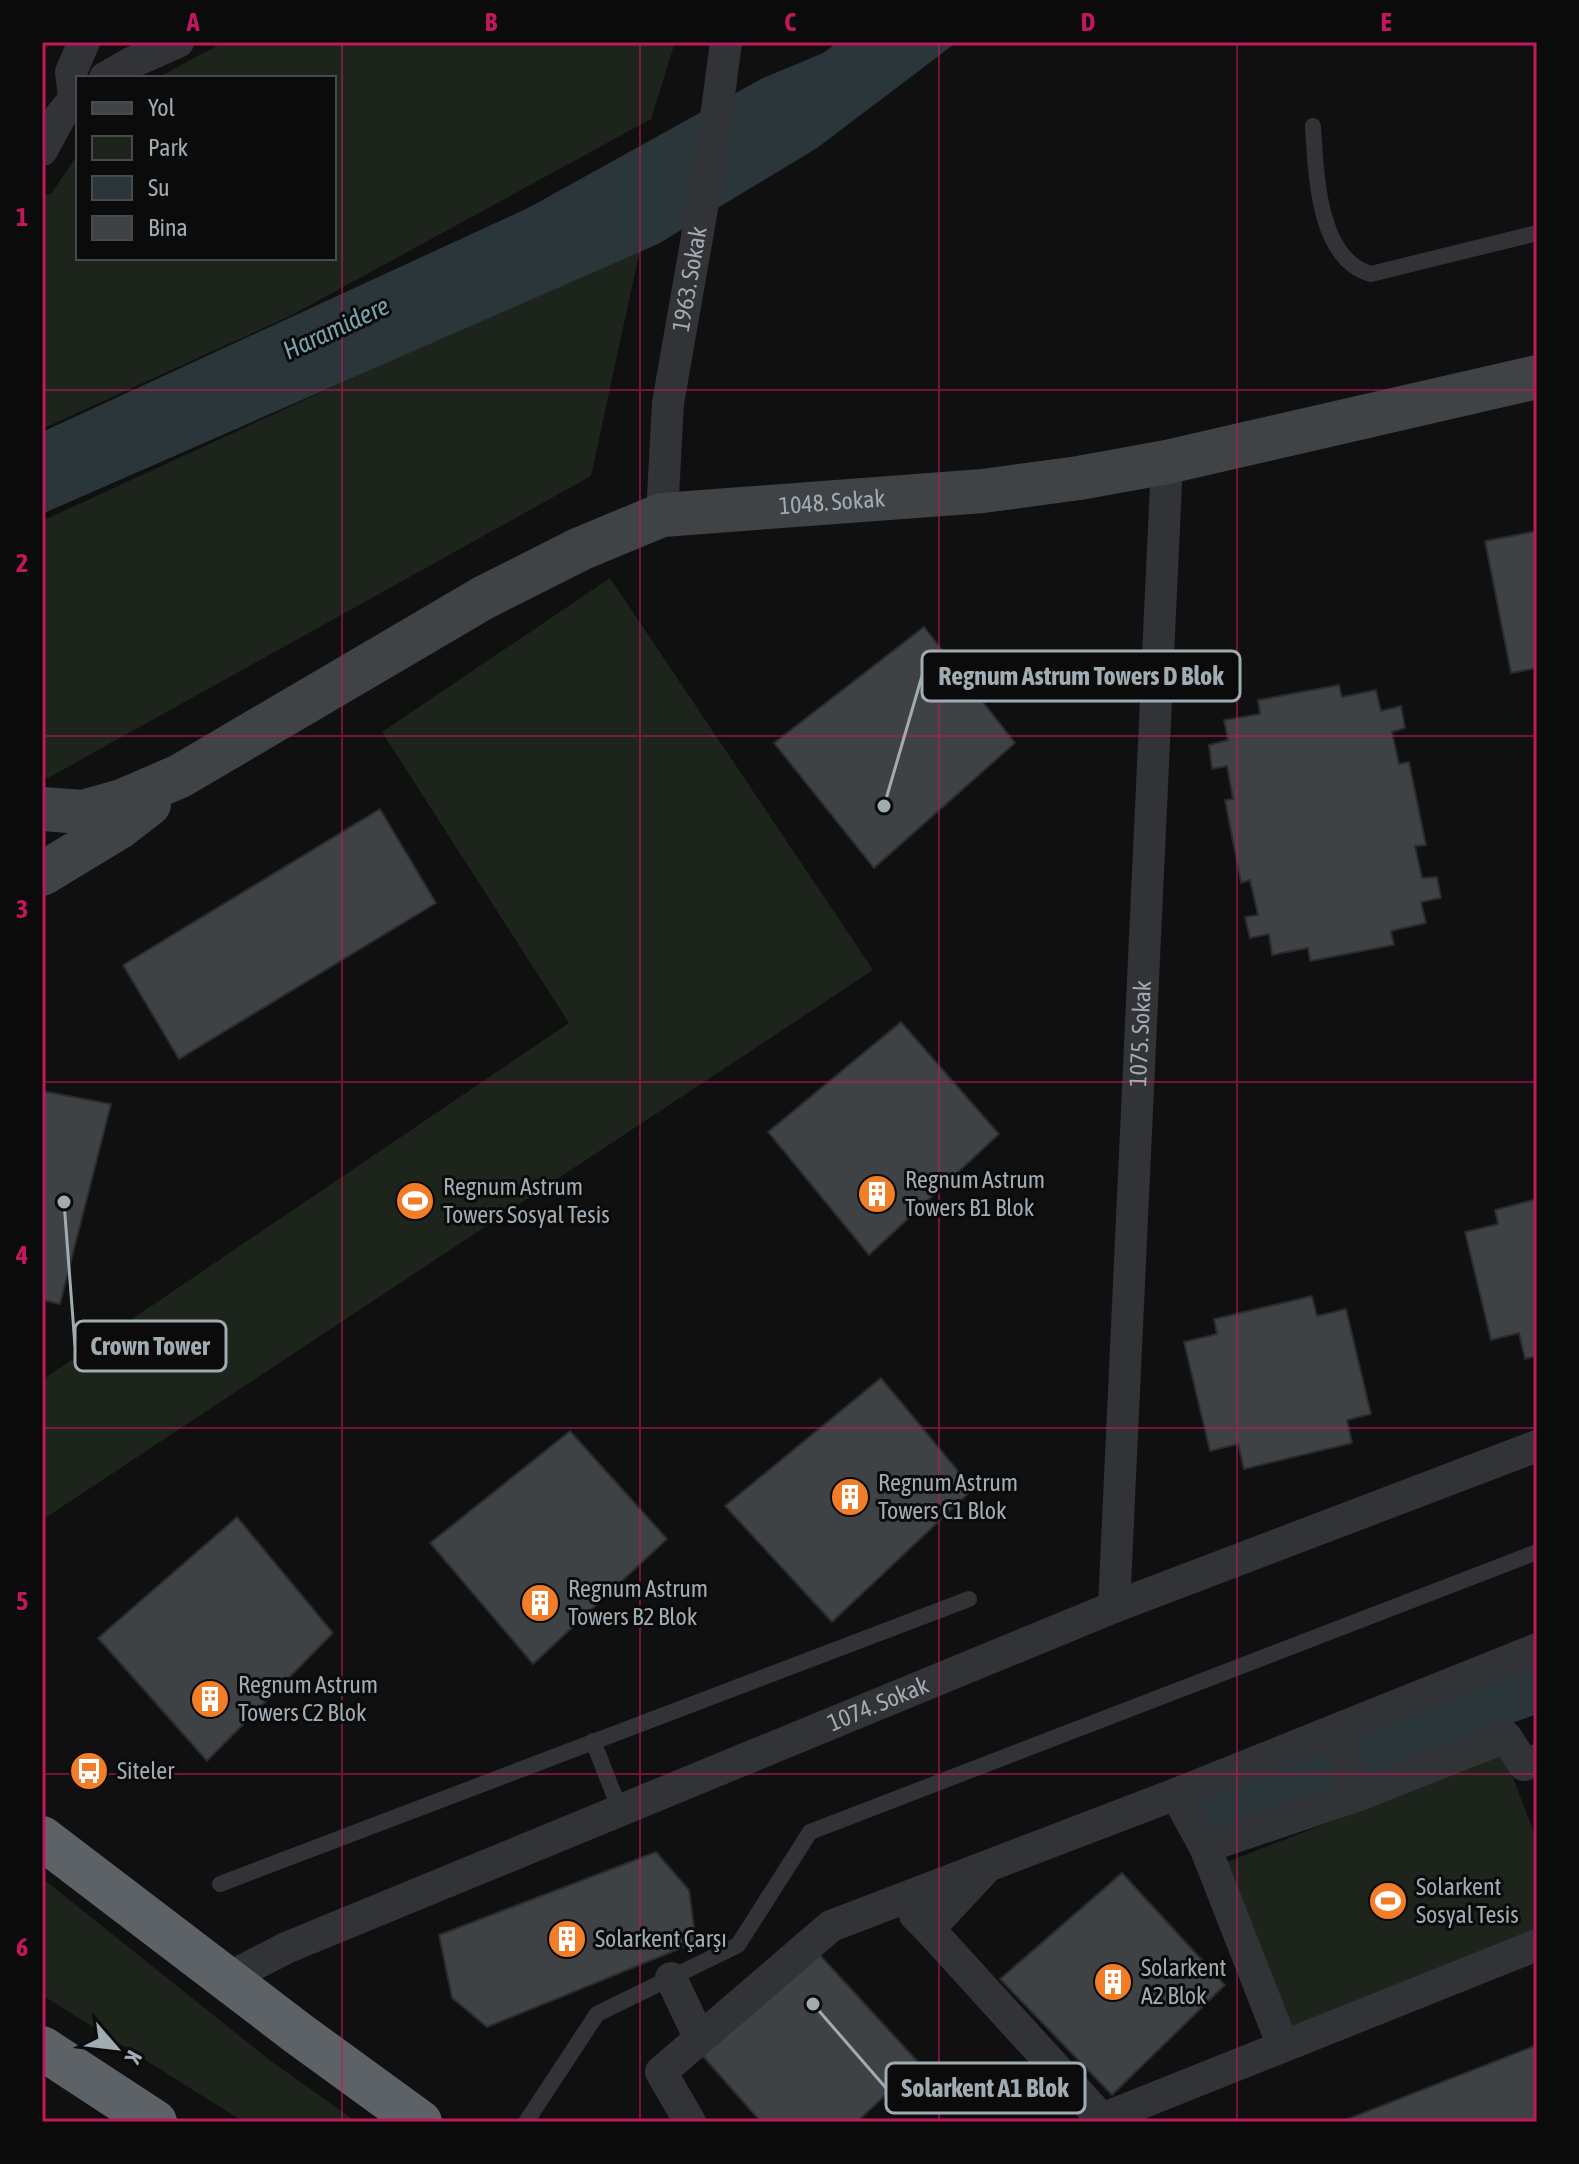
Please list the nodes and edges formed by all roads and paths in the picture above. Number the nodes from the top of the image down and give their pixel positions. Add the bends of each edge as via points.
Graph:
1 (84, 42) edge
2 (178, 42) edge
3 (726, 42) edge
4 (108, 76) edge
5 (76, 96) edge
6 (1313, 126) dead end
7 (42, 150) edge
8 (1537, 233) edge
9 (1537, 377) edge
10 (1167, 462) junction
11 (662, 515) junction
12 (42, 874) edge
13 (1537, 1446) edge
14 (1537, 1552) edge
15 (969, 1599) dead end
16 (1114, 1607) junction
17 (1537, 1649) edge
18 (1336, 1731) junction
19 (593, 1741) junction
20 (1537, 1760) edge
21 (1176, 1794) junction
22 (1359, 1795) junction
23 (620, 1810) junction
24 (42, 1838) edge
25 (1205, 1847) junction
26 (989, 1864) junction
27 (220, 1884) dead end
28 (899, 1898) junction
29 (929, 1929) junction
30 (1537, 1945) edge
31 (671, 1978) junction
32 (226, 1979) junction
33 (699, 2037) junction
34 (1283, 2046) junction
35 (42, 2048) edge
36 (1098, 2120) edge
37 (155, 2122) edge
38 (420, 2122) edge
39 (526, 2122) edge
40 (690, 2122) edge

1 - 5 street via 71,72
2 - 4 street
3 - 11 street, 1963. Sokak via 668,403
5 - 7 street
6 - 8 lane via 1321,205 1333,241 1358,271 1371,274
9 - 10 main road, 1048. Sokak
10 - 11 main road, 1048. Sokak via 983,491
10 - 16 street, 1075. Sokak
11 - 12 main road, 1048. Sokak via 483,598 180,776 118,828
13 - 16 street, 1074. Sokak
14 - 31 lane via 810,1832 738,1945
15 - 19 lane
16 - 23 street, 1074. Sokak
17 - 18 street
18 - 21 street
18 - 22 street
19 - 23 lane
19 - 27 lane
20 - 22 street via 1524,1765 1506,1737
21 - 25 street
21 - 26 street
22 - 25 street
23 - 32 street, 1074. Sokak via 286,1948
24 - 32 highway
25 - 34 street
26 - 28 street
26 - 29 street
28 - 29 street
28 - 33 street via 831,1926
29 - 36 street
30 - 34 street
31 - 33 street
31 - 39 lane via 597,2014
32 - 38 highway
33 - 40 street via 661,2072
34 - 36 street
35 - 37 highway

